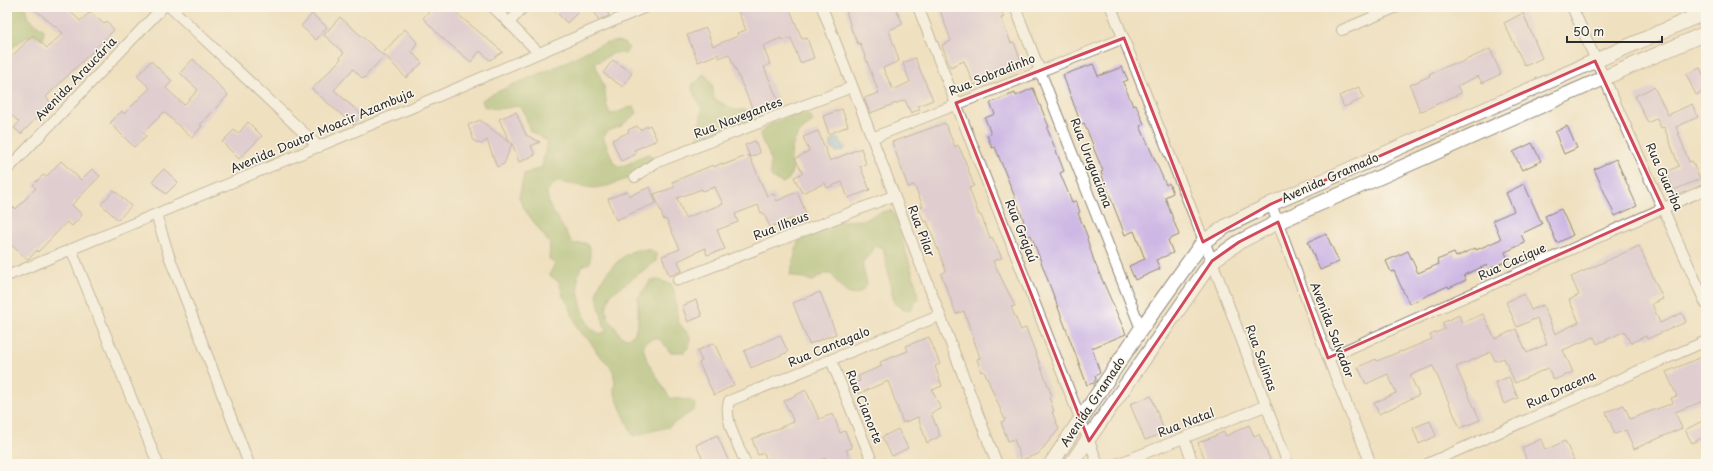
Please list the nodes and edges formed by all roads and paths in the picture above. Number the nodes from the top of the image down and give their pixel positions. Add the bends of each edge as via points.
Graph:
1 (163, 7) edge
2 (170, 7) edge
3 (494, 7) edge
4 (523, 7) edge
5 (646, 7) edge
6 (822, 7) edge
7 (918, 7) edge
8 (1015, 7) edge
9 (1111, 7) edge
10 (1397, 7) edge
11 (1572, 7) edge
12 (1706, 12) edge
13 (509, 23) junction
14 (1342, 30) dead end
15 (1706, 34) edge
16 (1124, 38) junction
17 (539, 53) junction
18 (1595, 61) junction
19 (1040, 70) junction
20 (1605, 77) junction
21 (852, 87) junction
22 (956, 103) junction
23 (872, 138) junction
24 (319, 147) junction
25 (9, 163) edge
26 (635, 177) dead end
27 (1706, 189) edge
28 (893, 196) junction
29 (1271, 204) junction
30 (1663, 208) junction
31 (156, 214) junction
32 (1278, 222) junction
33 (1203, 242) junction
34 (72, 250) junction
35 (1212, 261) junction
36 (7, 276) edge
37 (678, 280) dead end
38 (1706, 304) edge
39 (939, 316) junction
40 (1141, 329) junction
41 (1706, 341) edge
42 (1328, 358) junction
43 (832, 360) junction
44 (1265, 406) junction
45 (1082, 420) junction
46 (1184, 438) junction
47 (1089, 441) junction
48 (158, 464) edge
49 (249, 464) edge
50 (746, 464) edge
51 (873, 464) edge
52 (997, 464) edge
53 (1051, 464) edge
54 (1071, 464) edge
55 (1098, 464) edge
56 (1117, 464) edge
57 (1193, 464) edge
58 (1288, 464) edge
59 (1371, 464) edge
60 (1427, 464) edge

1 - 25 street, Avenida Araucária
2 - 24 street
3 - 13 street
4 - 13 street
5 - 17 street, Avenida Doutor Moacir Azambuja
6 - 21 street, Rua Pilar
7 - 22 street, Rua Grajaú
8 - 19 street, Rua Uruguaiana
9 - 16 street
10 - 14 street
11 - 18 street, Rua Guariba
12 - 18 street, Avenida Gramado
13 - 17 street
15 - 20 street, Avenida Gramado
16 - 19 street, Rua Sobradinho
16 - 33 street
17 - 24 street, Avenida Doutor Moacir Azambuja
18 - 20 street, Rua Guariba
18 - 29 street, Avenida Gramado
19 - 22 street, Rua Sobradinho
19 - 40 street, Rua Uruguaiana
20 - 30 street, Rua Guariba
20 - 32 street, Avenida Gramado
21 - 23 street, Rua Pilar
21 - 26 street, Rua Navegantes via 655,163
22 - 23 street, Rua Sobradinho
22 - 45 street, Rua Grajaú
23 - 28 street, Rua Pilar
24 - 31 street, Avenida Doutor Moacir Azambuja
27 - 30 street, Rua Cacique
28 - 37 street, Rua Ilheus
28 - 39 street, Rua Pilar
29 - 32 street, Avenida Salvador
29 - 33 street, Avenida Gramado via 1228,225
30 - 38 street, Rua Guariba
30 - 42 street, Rua Cacique
31 - 34 street, Avenida Doutor Moacir Azambuja
31 - 49 street via 169,256
32 - 35 street, Avenida Gramado via 1239,242
32 - 42 street, Avenida Salvador
33 - 35 street, Rua Salinas
33 - 40 street, Avenida Gramado
34 - 36 street, Avenida Doutor Moacir Azambuja
34 - 48 street
35 - 44 street, Rua Salinas
35 - 47 street, Avenida Gramado
39 - 43 street, Rua Cantagalo
39 - 52 street, Rua Pilar
40 - 45 street, Avenida Gramado
41 - 60 street, Rua Dracena
42 - 59 street, Avenida Salvador
43 - 50 street, Rua Cantagalo via 729,401 727,416
43 - 51 street, Rua Cianorte
44 - 46 street, Rua Natal
44 - 58 street, Rua Salinas
45 - 47 street, Rua Grajaú
45 - 53 street, Avenida Gramado
46 - 56 street, Rua Natal
46 - 57 street
47 - 54 street, Avenida Gramado
47 - 55 street, Rua Grajaú

